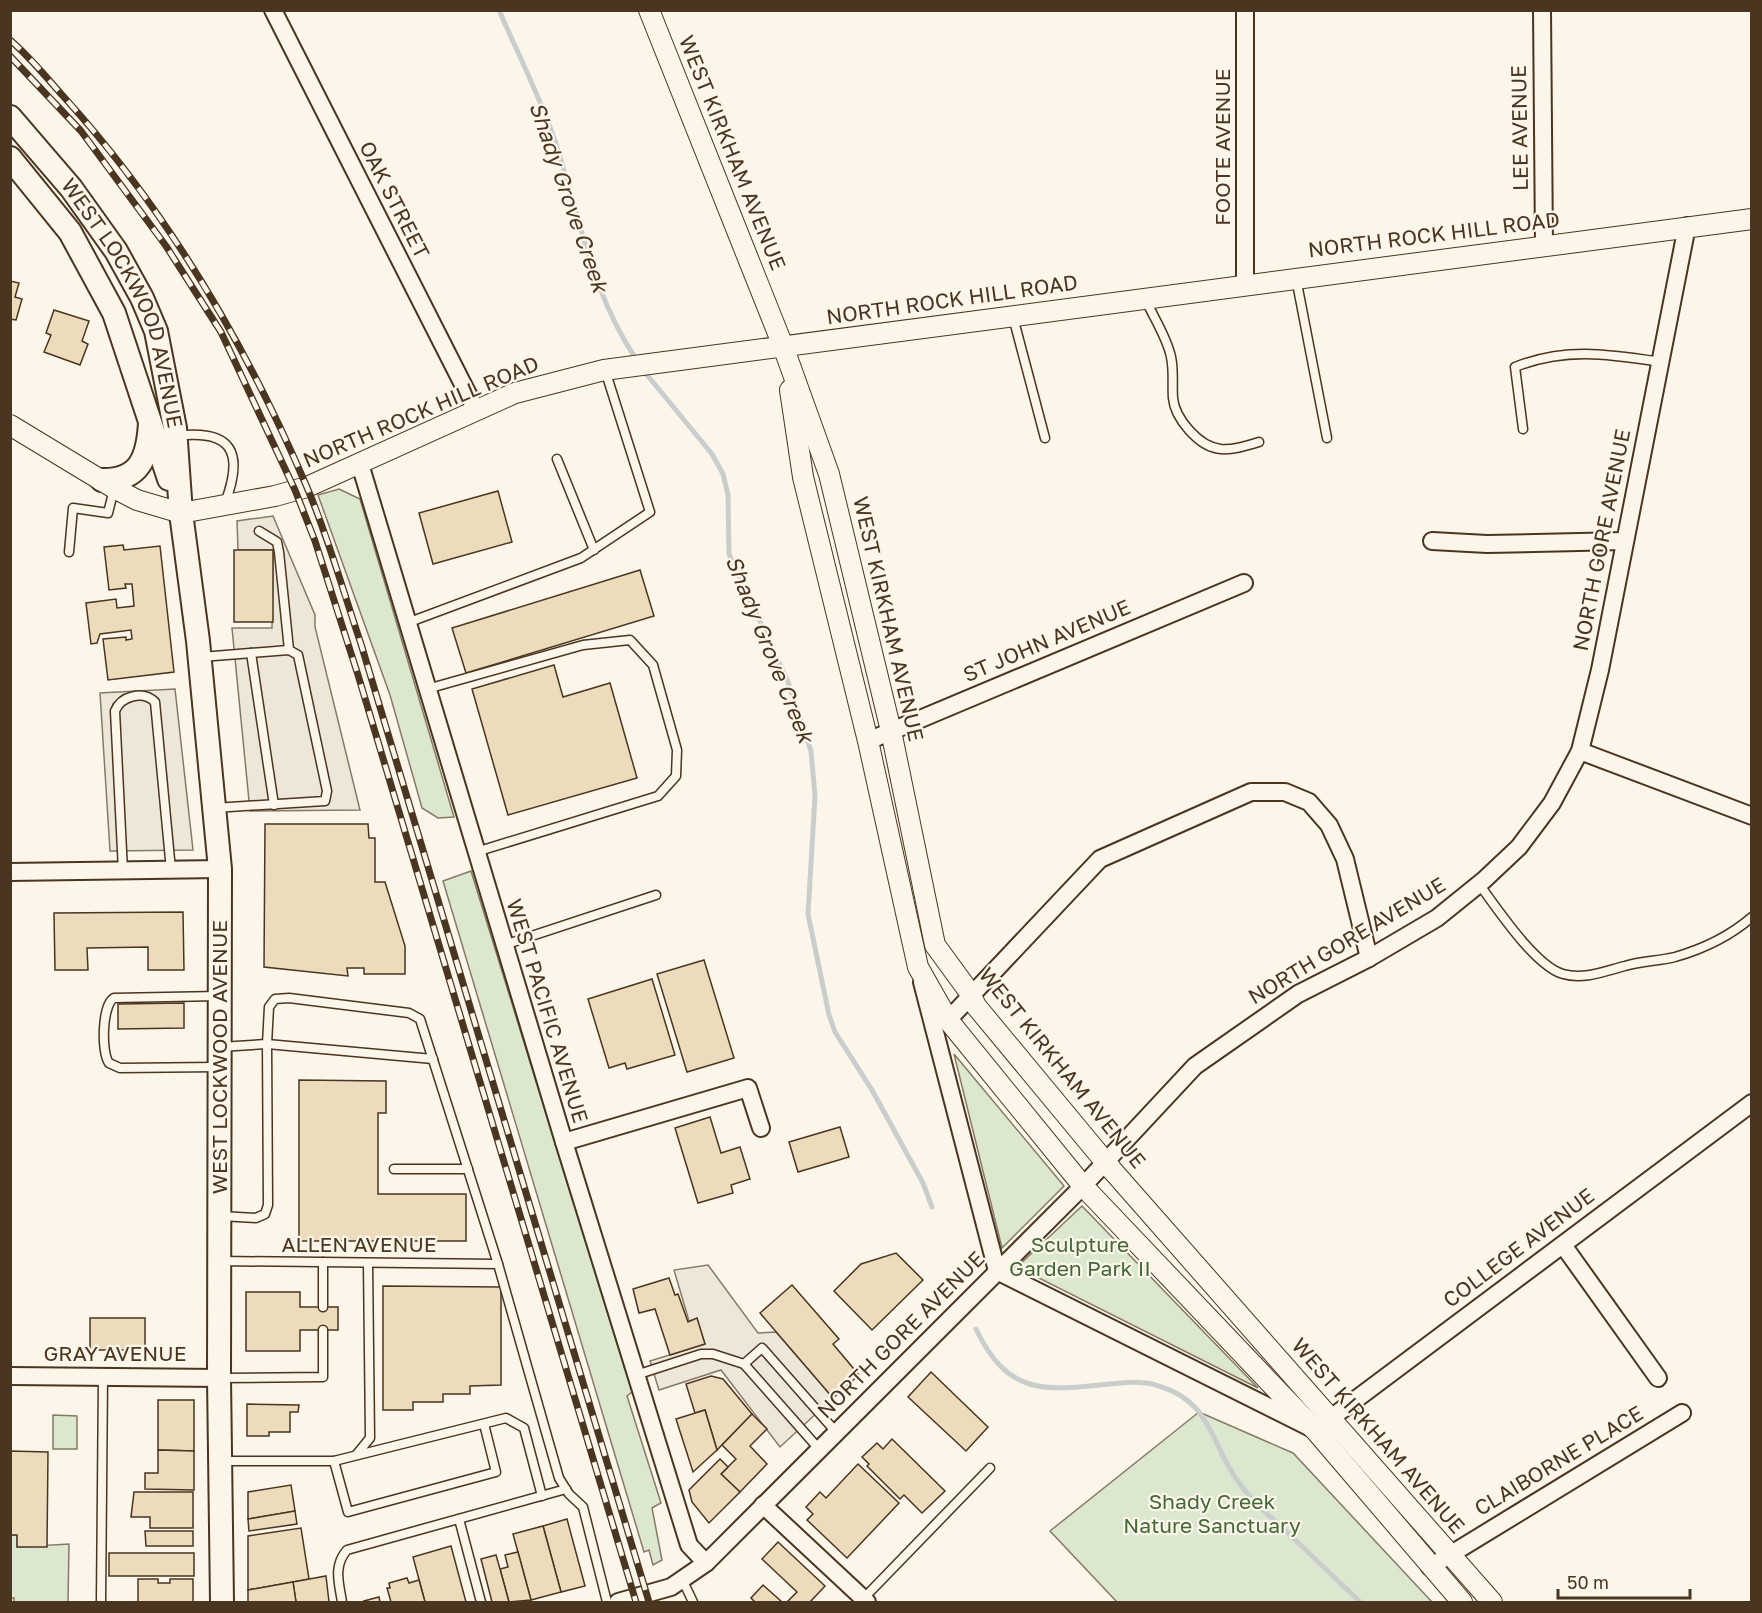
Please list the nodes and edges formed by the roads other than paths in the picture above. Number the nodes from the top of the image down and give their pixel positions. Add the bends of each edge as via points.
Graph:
1 (273, 10) edge
2 (649, 10) edge
3 (1245, 10) edge
4 (1542, 10) edge
5 (10, 117) edge
6 (10, 159) edge
7 (1752, 219) edge
8 (1687, 226) junction
9 (1544, 246) junction
10 (1296, 277) junction
11 (1245, 284) junction
12 (1144, 298) junction
13 (1013, 317) junction
14 (783, 346) junction
15 (1661, 362) junction
16 (611, 369) junction
17 (476, 410) junction
18 (150, 419) junction
19 (10, 425) edge
20 (1523, 429) dead end
21 (175, 436) junction
22 (1046, 438) dead end
23 (1327, 438) dead end
24 (1259, 442) dead end
25 (557, 459) dead end
26 (360, 464) junction
27 (108, 484) junction
28 (224, 505) junction
29 (181, 513) junction
30 (260, 531) dead end
31 (1432, 541) dead end
32 (1623, 541) junction
33 (594, 550) junction
34 (69, 552) dead end
35 (1244, 583) dead end
36 (408, 623) junction
37 (288, 650) junction
38 (251, 652) junction
39 (200, 657) junction
40 (427, 689) junction
41 (891, 730) junction
42 (868, 741) junction
43 (1580, 751) junction
44 (274, 805) junction
45 (214, 808) junction
46 (1752, 816) edge
47 (476, 852) junction
48 (220, 869) junction
49 (171, 870) junction
50 (123, 871) junction
51 (10, 872) edge
52 (1479, 884) junction
53 (656, 895) dead end
54 (1752, 917) edge
55 (504, 945) junction
56 (1369, 958) junction
57 (918, 967) junction
58 (970, 993) junction
59 (220, 996) junction
60 (948, 1020) junction
61 (267, 1044) junction
62 (220, 1057) junction
63 (433, 1059) junction
64 (1752, 1103) edge
65 (761, 1128) dead end
66 (564, 1142) junction
67 (1106, 1162) junction
68 (394, 1169) dead end
69 (468, 1169) junction
70 (1083, 1186) junction
71 (220, 1216) junction
72 (1563, 1245) junction
73 (220, 1261) junction
74 (323, 1262) junction
75 (369, 1263) junction
76 (498, 1264) junction
77 (996, 1271) junction
78 (323, 1307) dead end
79 (323, 1330) dead end
80 (744, 1364) junction
81 (636, 1375) junction
82 (10, 1376) edge
83 (103, 1377) junction
84 (219, 1378) junction
85 (1659, 1378) dead end
86 (1682, 1413) dead end
87 (484, 1424) junction
88 (1322, 1424) junction
89 (836, 1432) junction
90 (819, 1449) junction
91 (357, 1455) junction
92 (220, 1461) junction
93 (334, 1461) junction
94 (990, 1467) dead end
95 (566, 1489) junction
96 (542, 1496) junction
97 (763, 1504) junction
98 (459, 1519) junction
99 (1449, 1554) junction
100 (706, 1563) junction
101 (1430, 1567) junction
102 (682, 1579) junction
103 (865, 1601) edge
104 (101, 1602) edge
105 (222, 1602) edge
106 (342, 1602) edge
107 (481, 1602) edge
108 (607, 1602) edge
109 (618, 1602) edge
110 (693, 1602) edge
111 (1462, 1602) edge
112 (1492, 1602) edge

1 - 17 street, OAK STREET
2 - 14 street, WEST KIRKHAM AVENUE
3 - 11 street, FOOTE AVENUE
4 - 9 street, LEE AVENUE
5 - 21 main road, WEST LOCKWOOD AVENUE via 71,188 116,251 142,298 163,360
6 - 18 main road, WEST LOCKWOOD AVENUE via 70,232 97,278 114,313
7 - 8 street, NORTH ROCK HILL ROAD
8 - 9 street, NORTH ROCK HILL ROAD
8 - 15 street, NORTH GORE AVENUE
9 - 10 street, NORTH ROCK HILL ROAD
10 - 11 street, NORTH ROCK HILL ROAD
10 - 23 lane
11 - 12 street, NORTH ROCK HILL ROAD
12 - 13 street, NORTH ROCK HILL ROAD
12 - 24 lane via 1171,355 1175,410 1185,426 1201,444 1212,449 1234,449
13 - 14 street, NORTH ROCK HILL ROAD
13 - 22 lane
14 - 16 street, NORTH ROCK HILL ROAD
14 - 41 street, WEST KIRKHAM AVENUE via 829,474
14 - 42 street, WEST KIRKHAM AVENUE via 803,477
15 - 20 lane via 1602,354 1542,356 1515,368
15 - 32 street, NORTH GORE AVENUE
16 - 17 street, NORTH ROCK HILL ROAD via 544,384
16 - 33 lane via 650,512
17 - 26 street, NORTH ROCK HILL ROAD
18 - 27 main road via 149,439 137,468
18 - 29 main road, WEST LOCKWOOD AVENUE
19 - 27 street
21 - 28 lane via 214,436 226,446 235,469
21 - 29 main road, WEST LOCKWOOD AVENUE
25 - 33 lane
26 - 28 street, NORTH ROCK HILL ROAD via 307,487
26 - 36 street, WEST PACIFIC AVENUE
27 - 29 street via 137,500
27 - 34 lane via 108,513 73,508
28 - 29 street, NORTH ROCK HILL ROAD
29 - 39 main road, WEST LOCKWOOD AVENUE
30 - 37 lane via 277,542
31 - 32 street
32 - 43 street, NORTH GORE AVENUE via 1600,670
33 - 36 lane via 582,558
35 - 41 street, ST JOHN AVENUE
36 - 40 street, WEST PACIFIC AVENUE
37 - 38 lane
37 - 44 lane via 298,655 327,791 325,801
38 - 39 lane
38 - 44 lane
39 - 45 main road, WEST LOCKWOOD AVENUE
40 - 47 street, WEST PACIFIC AVENUE
40 - 47 lane via 583,645 630,640 652,665 677,750 675,776 658,796
41 - 42 street, ST JOHN AVENUE
41 - 58 street, WEST KIRKHAM AVENUE via 935,945
42 - 57 street, WEST KIRKHAM AVENUE
43 - 46 street
43 - 52 street, NORTH GORE AVENUE via 1552,803 1525,838
44 - 45 lane
45 - 48 main road, WEST LOCKWOOD AVENUE
47 - 55 street, WEST PACIFIC AVENUE
48 - 49 street
48 - 59 main road, WEST LOCKWOOD AVENUE
49 - 50 street
49 - 50 lane via 155,702 145,696 127,697 118,702 115,711
50 - 51 street
52 - 54 lane via 1534,954 1562,974 1596,975 1676,957 1732,934
52 - 56 street, NORTH GORE AVENUE via 1437,918
53 - 55 lane
55 - 66 street, WEST PACIFIC AVENUE
56 - 58 street via 1345,859 1329,825 1310,802 1285,792 1251,792 1101,859
56 - 67 street, NORTH GORE AVENUE via 1298,994 1195,1066
57 - 60 street, WEST KIRKHAM AVENUE
57 - 77 street
58 - 60 street
58 - 67 street, WEST KIRKHAM AVENUE via 976,1006
59 - 62 main road, WEST LOCKWOOD AVENUE
59 - 62 lane via 114,998 107,1005 105,1052 109,1063 120,1068
60 - 70 street, WEST KIRKHAM AVENUE
61 - 62 lane
61 - 63 lane
61 - 63 lane via 269,1007 275,999 289,998 409,1013 420,1019
61 - 71 lane via 268,1205 265,1214 256,1218
62 - 71 main road, WEST LOCKWOOD AVENUE
63 - 69 lane
64 - 72 street, COLLEGE AVENUE
65 - 66 street via 748,1088
66 - 81 street, WEST PACIFIC AVENUE
67 - 70 street, NORTH GORE AVENUE
67 - 88 street, WEST KIRKHAM AVENUE
68 - 69 lane
69 - 76 lane
70 - 77 street, NORTH GORE AVENUE
70 - 88 street, WEST KIRKHAM AVENUE
71 - 73 main road, WEST LOCKWOOD AVENUE
72 - 85 street
72 - 88 street, COLLEGE AVENUE
73 - 74 lane, ALLEN AVENUE
73 - 84 main road, WEST LOCKWOOD AVENUE
74 - 75 lane, ALLEN AVENUE
74 - 78 lane
75 - 76 lane, ALLEN AVENUE
75 - 91 lane via 370,1438
76 - 95 lane
77 - 88 street
77 - 89 street, NORTH GORE AVENUE
79 - 84 lane via 323,1377
80 - 81 lane via 701,1354
80 - 89 lane via 762,1348
80 - 90 lane
81 - 100 street, WEST PACIFIC AVENUE via 689,1545
82 - 83 street, GRAY AVENUE
83 - 84 street, GRAY AVENUE
83 - 104 lane
84 - 92 main road, WEST LOCKWOOD AVENUE
86 - 99 street, CLAIBORNE PLACE
87 - 91 lane
87 - 93 lane via 496,1472 348,1512
87 - 96 lane via 506,1418 524,1428
88 - 99 street, WEST KIRKHAM AVENUE
88 - 101 street, WEST KIRKHAM AVENUE
89 - 90 street, NORTH GORE AVENUE
90 - 97 street, NORTH GORE AVENUE
91 - 93 lane
92 - 93 lane
92 - 105 main road, WEST LOCKWOOD AVENUE
94 - 103 lane
95 - 96 lane
95 - 108 lane via 583,1507
96 - 98 lane
97 - 100 street, NORTH GORE AVENUE
97 - 103 street
98 - 106 lane via 347,1550 337,1568
98 - 107 lane
99 - 101 street, CLAIBORNE PLACE
99 - 112 street, WEST KIRKHAM AVENUE
100 - 102 street, NORTH GORE AVENUE
101 - 111 street, WEST KIRKHAM AVENUE
102 - 109 street, NORTH GORE AVENUE via 670,1587
102 - 110 lane

